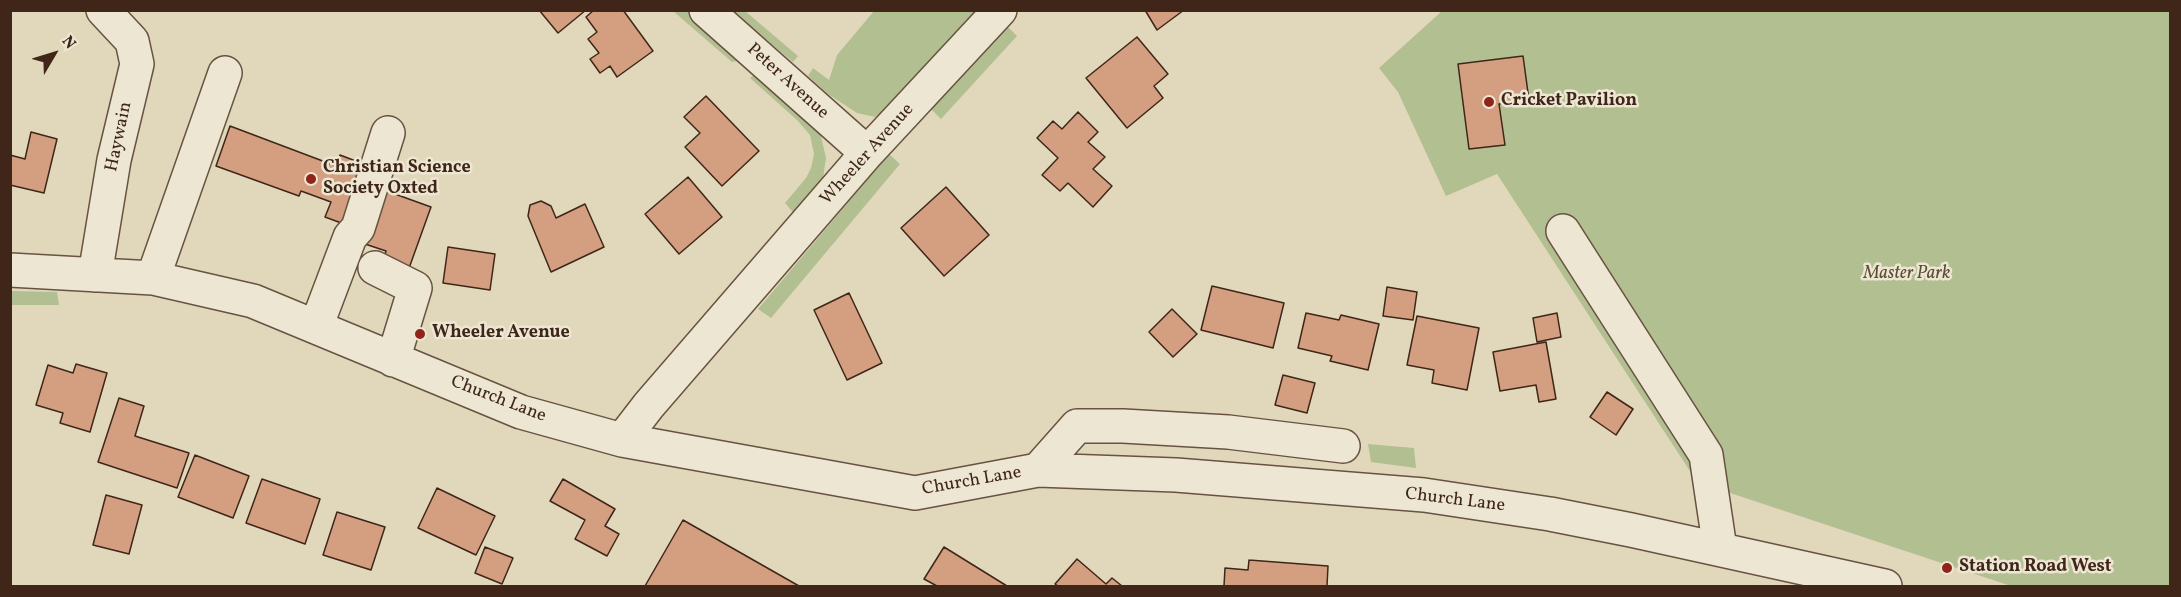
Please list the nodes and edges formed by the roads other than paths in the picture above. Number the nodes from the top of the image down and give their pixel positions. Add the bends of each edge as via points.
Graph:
1 (103, 10) edge
2 (706, 10) edge
3 (1000, 10) edge
4 (225, 73) dead end
5 (388, 133) dead end
6 (867, 153) junction
7 (1563, 231) dead end
8 (375, 268) dead end
9 (10, 270) edge
10 (95, 275) junction
11 (153, 278) junction
12 (316, 327) junction
13 (393, 360) junction
14 (622, 440) junction
15 (1343, 446) dead end
16 (1038, 470) junction
17 (1720, 549) junction
18 (1885, 586) edge

1 - 10 street, Haywain via 132,41 137,64 114,160
2 - 6 street, Peter Avenue
3 - 6 street, Wheeler Avenue
4 - 11 street
5 - 12 street via 358,228 350,237
6 - 14 street, Wheeler Avenue
7 - 17 street via 1706,455
8 - 13 street via 415,288
9 - 10 street, Church Lane
10 - 11 street, Church Lane
11 - 12 street, Church Lane via 253,301
12 - 13 street, Church Lane
13 - 14 street, Church Lane via 521,412
14 - 16 street, Church Lane via 915,493
15 - 16 street via 1227,432 1077,426
16 - 17 street, Church Lane via 1176,475 1424,495 1550,514
17 - 18 street, Church Lane

